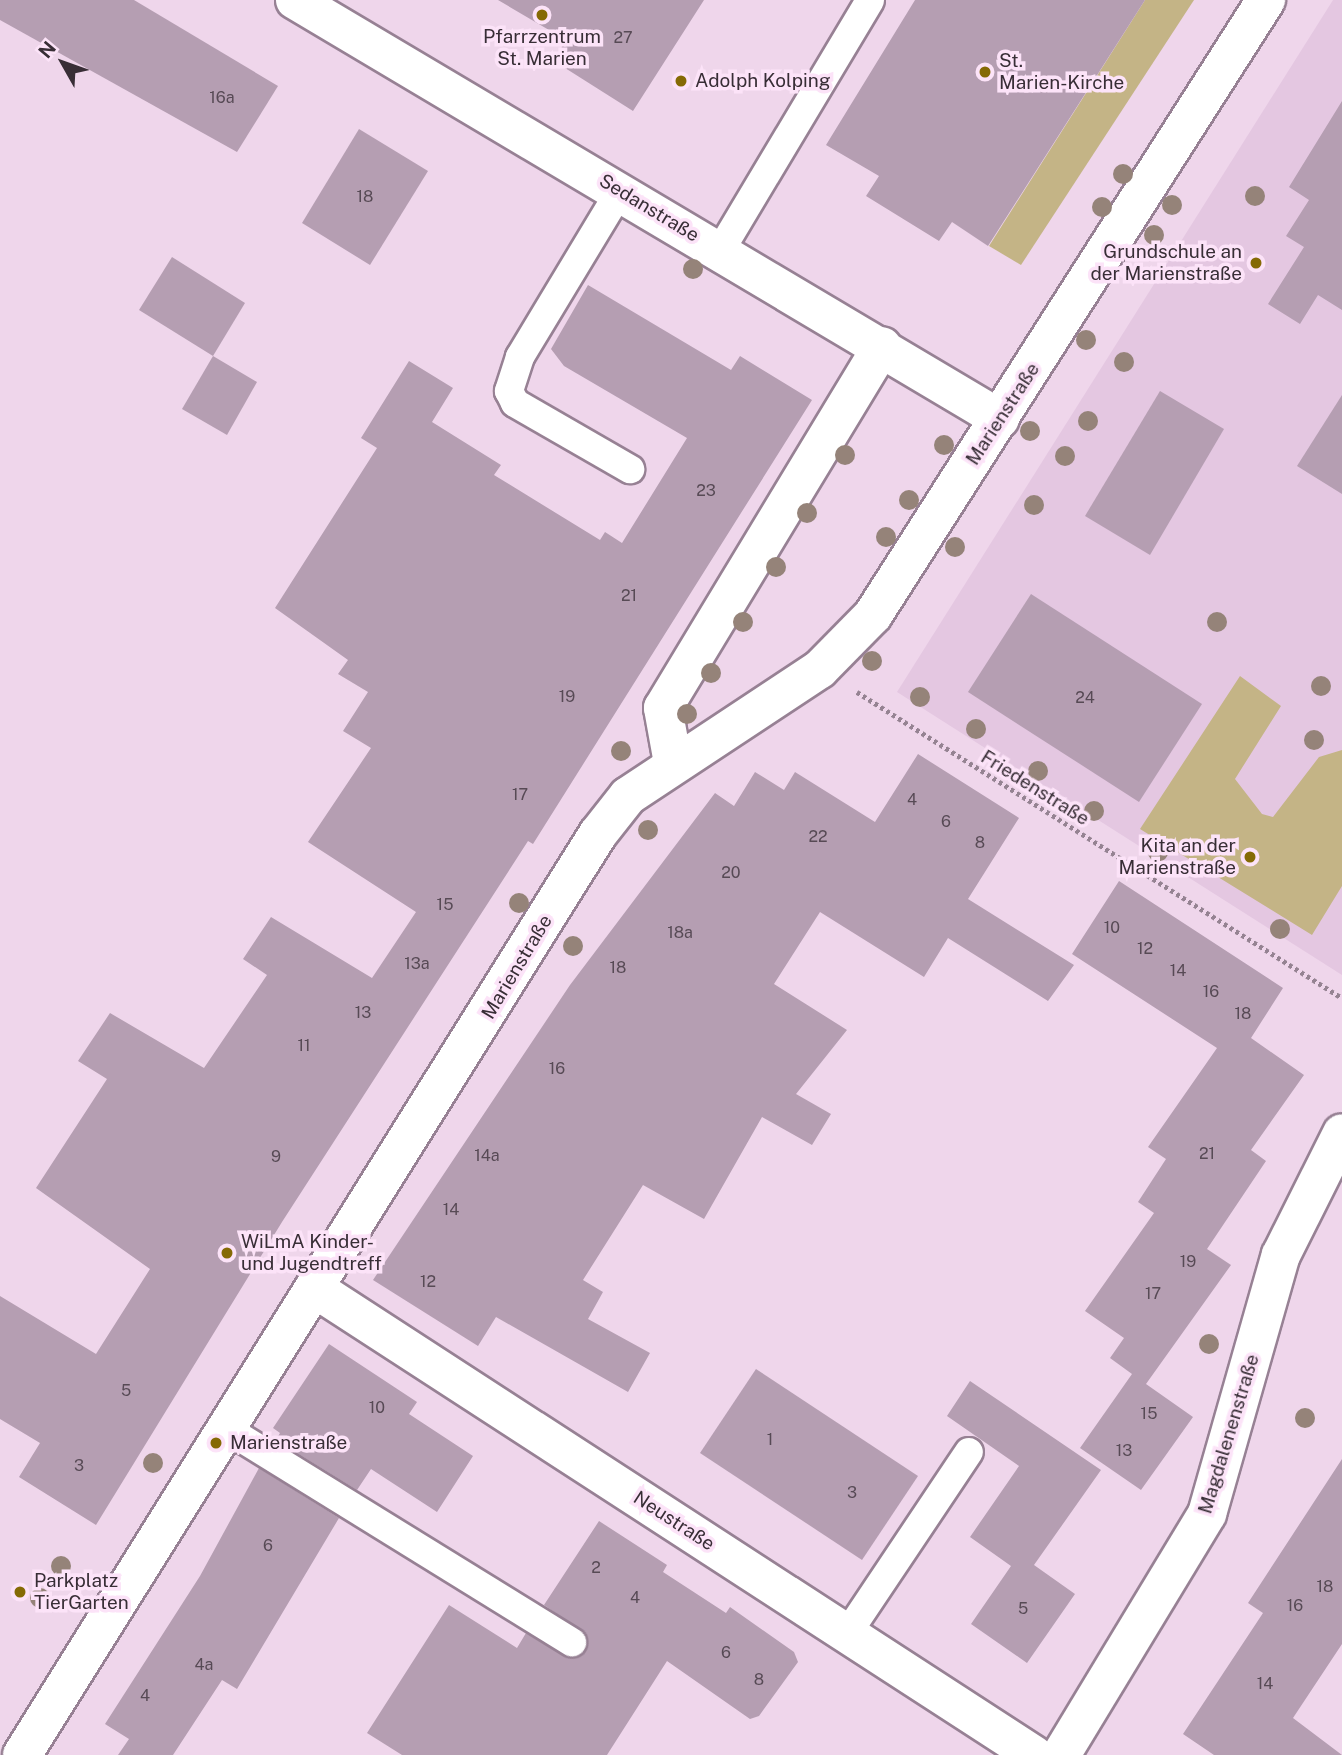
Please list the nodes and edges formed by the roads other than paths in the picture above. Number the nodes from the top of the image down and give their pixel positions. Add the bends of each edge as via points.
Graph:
1 (295, 0) edge
2 (870, 0) edge
3 (1266, 0) edge
4 (620, 191) junction
5 (720, 251) junction
6 (882, 346) junction
7 (1000, 419) junction
8 (630, 469) dead end
9 (673, 763) junction
10 (1342, 1133) edge
11 (314, 1288) junction
12 (225, 1428) junction
13 (969, 1452) dead end
14 (847, 1634) junction
15 (572, 1642) dead end
16 (22, 1755) edge
17 (1034, 1755) edge
18 (1061, 1755) edge

1 - 4 street, Sedanstraße
2 - 5 lane
3 - 7 street, Marienstraße
4 - 5 street, Sedanstraße
4 - 8 lane via 520,357 509,391 515,402
5 - 6 street, Sedanstraße
6 - 7 street, Sedanstraße
6 - 9 street via 663,708
7 - 9 street, Marienstraße via 873,615 820,669
9 - 11 street, Marienstraße via 628,796 597,834
10 - 18 street, Magdalenenstraße via 1281,1255 1207,1514
11 - 12 street, Marienstraße
11 - 14 street, Neustraße
12 - 15 lane
12 - 16 street, Marienstraße
13 - 14 lane
14 - 17 street, Neustraße

